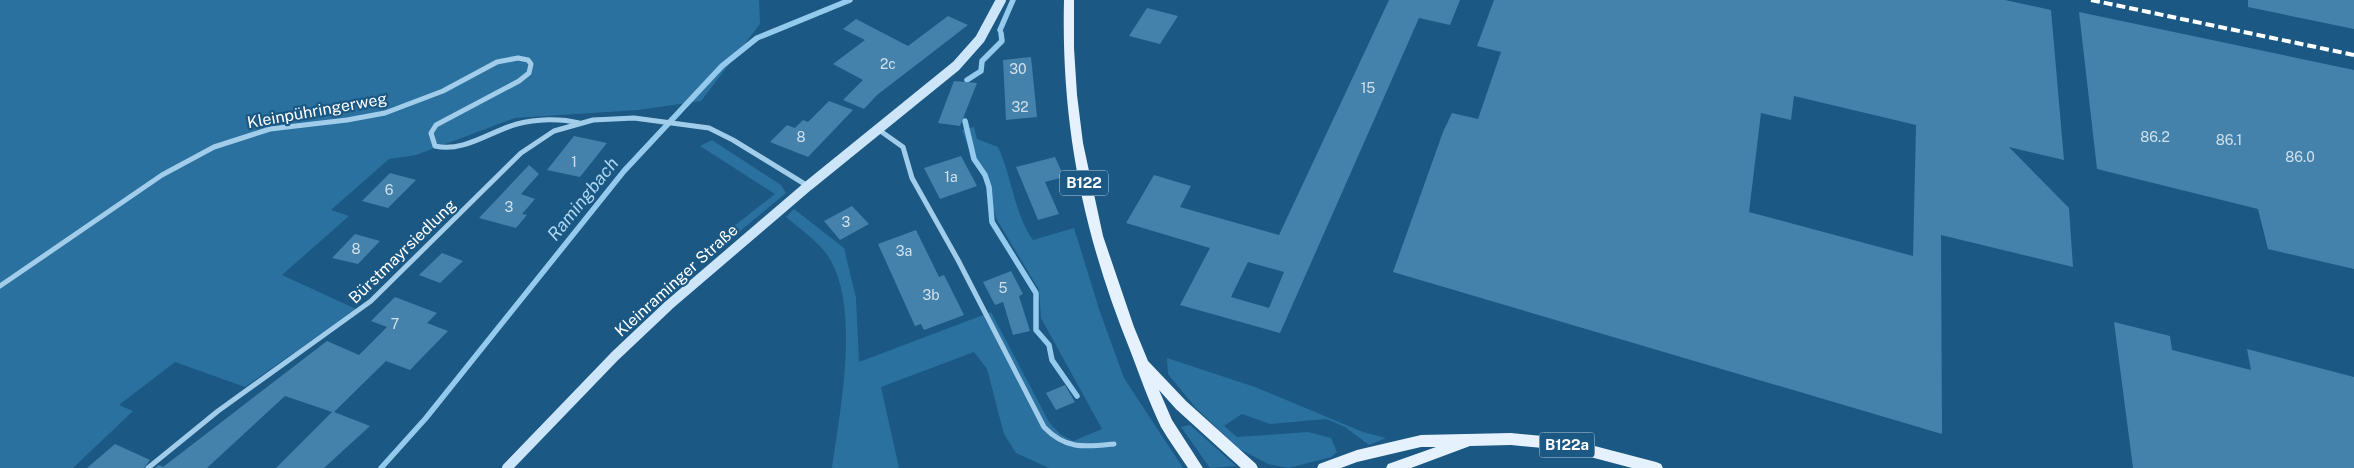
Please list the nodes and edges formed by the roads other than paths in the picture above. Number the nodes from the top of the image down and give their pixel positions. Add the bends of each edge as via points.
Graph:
1 (1001, 0) edge
2 (1069, 0) edge
3 (579, 123) junction
4 (878, 130) junction
5 (808, 186) junction
6 (0, 286) edge
7 (1139, 359) junction
8 (1476, 440) junction
9 (1114, 444) dead end
10 (148, 468) edge
11 (507, 468) edge
12 (1196, 468) edge
13 (1251, 468) edge
14 (1324, 468) edge
15 (1393, 468) edge
16 (1656, 468) edge

1 - 4 main road, Kleinraminger Straße via 987,28 968,53
2 - 7 main road, B122 via 1072,106 1084,180 1108,274
3 - 5 street, Bürstmayrsiedlung via 605,118 634,118 709,128
3 - 6 street, Kleinpühringerweg via 563,119 518,124 456,146 435,146 432,133 436,125 520,81 529,73 531,64 528,60 510,58 447,89 377,116 275,128 202,152 139,190
3 - 10 street, Bürstmayrsiedlung via 535,142 371,301 218,411
4 - 5 main road, Kleinraminger Straße
4 - 9 street via 902,147 912,178 1052,438 1080,447
5 - 11 main road, Kleinraminger Straße via 615,356
7 - 12 main road, B122 via 1167,423
7 - 13 main road, B122 via 1180,405
8 - 14 main road, B122a via 1402,444
8 - 15 main road, B122a
8 - 16 main road, B122a via 1535,440 1564,444

